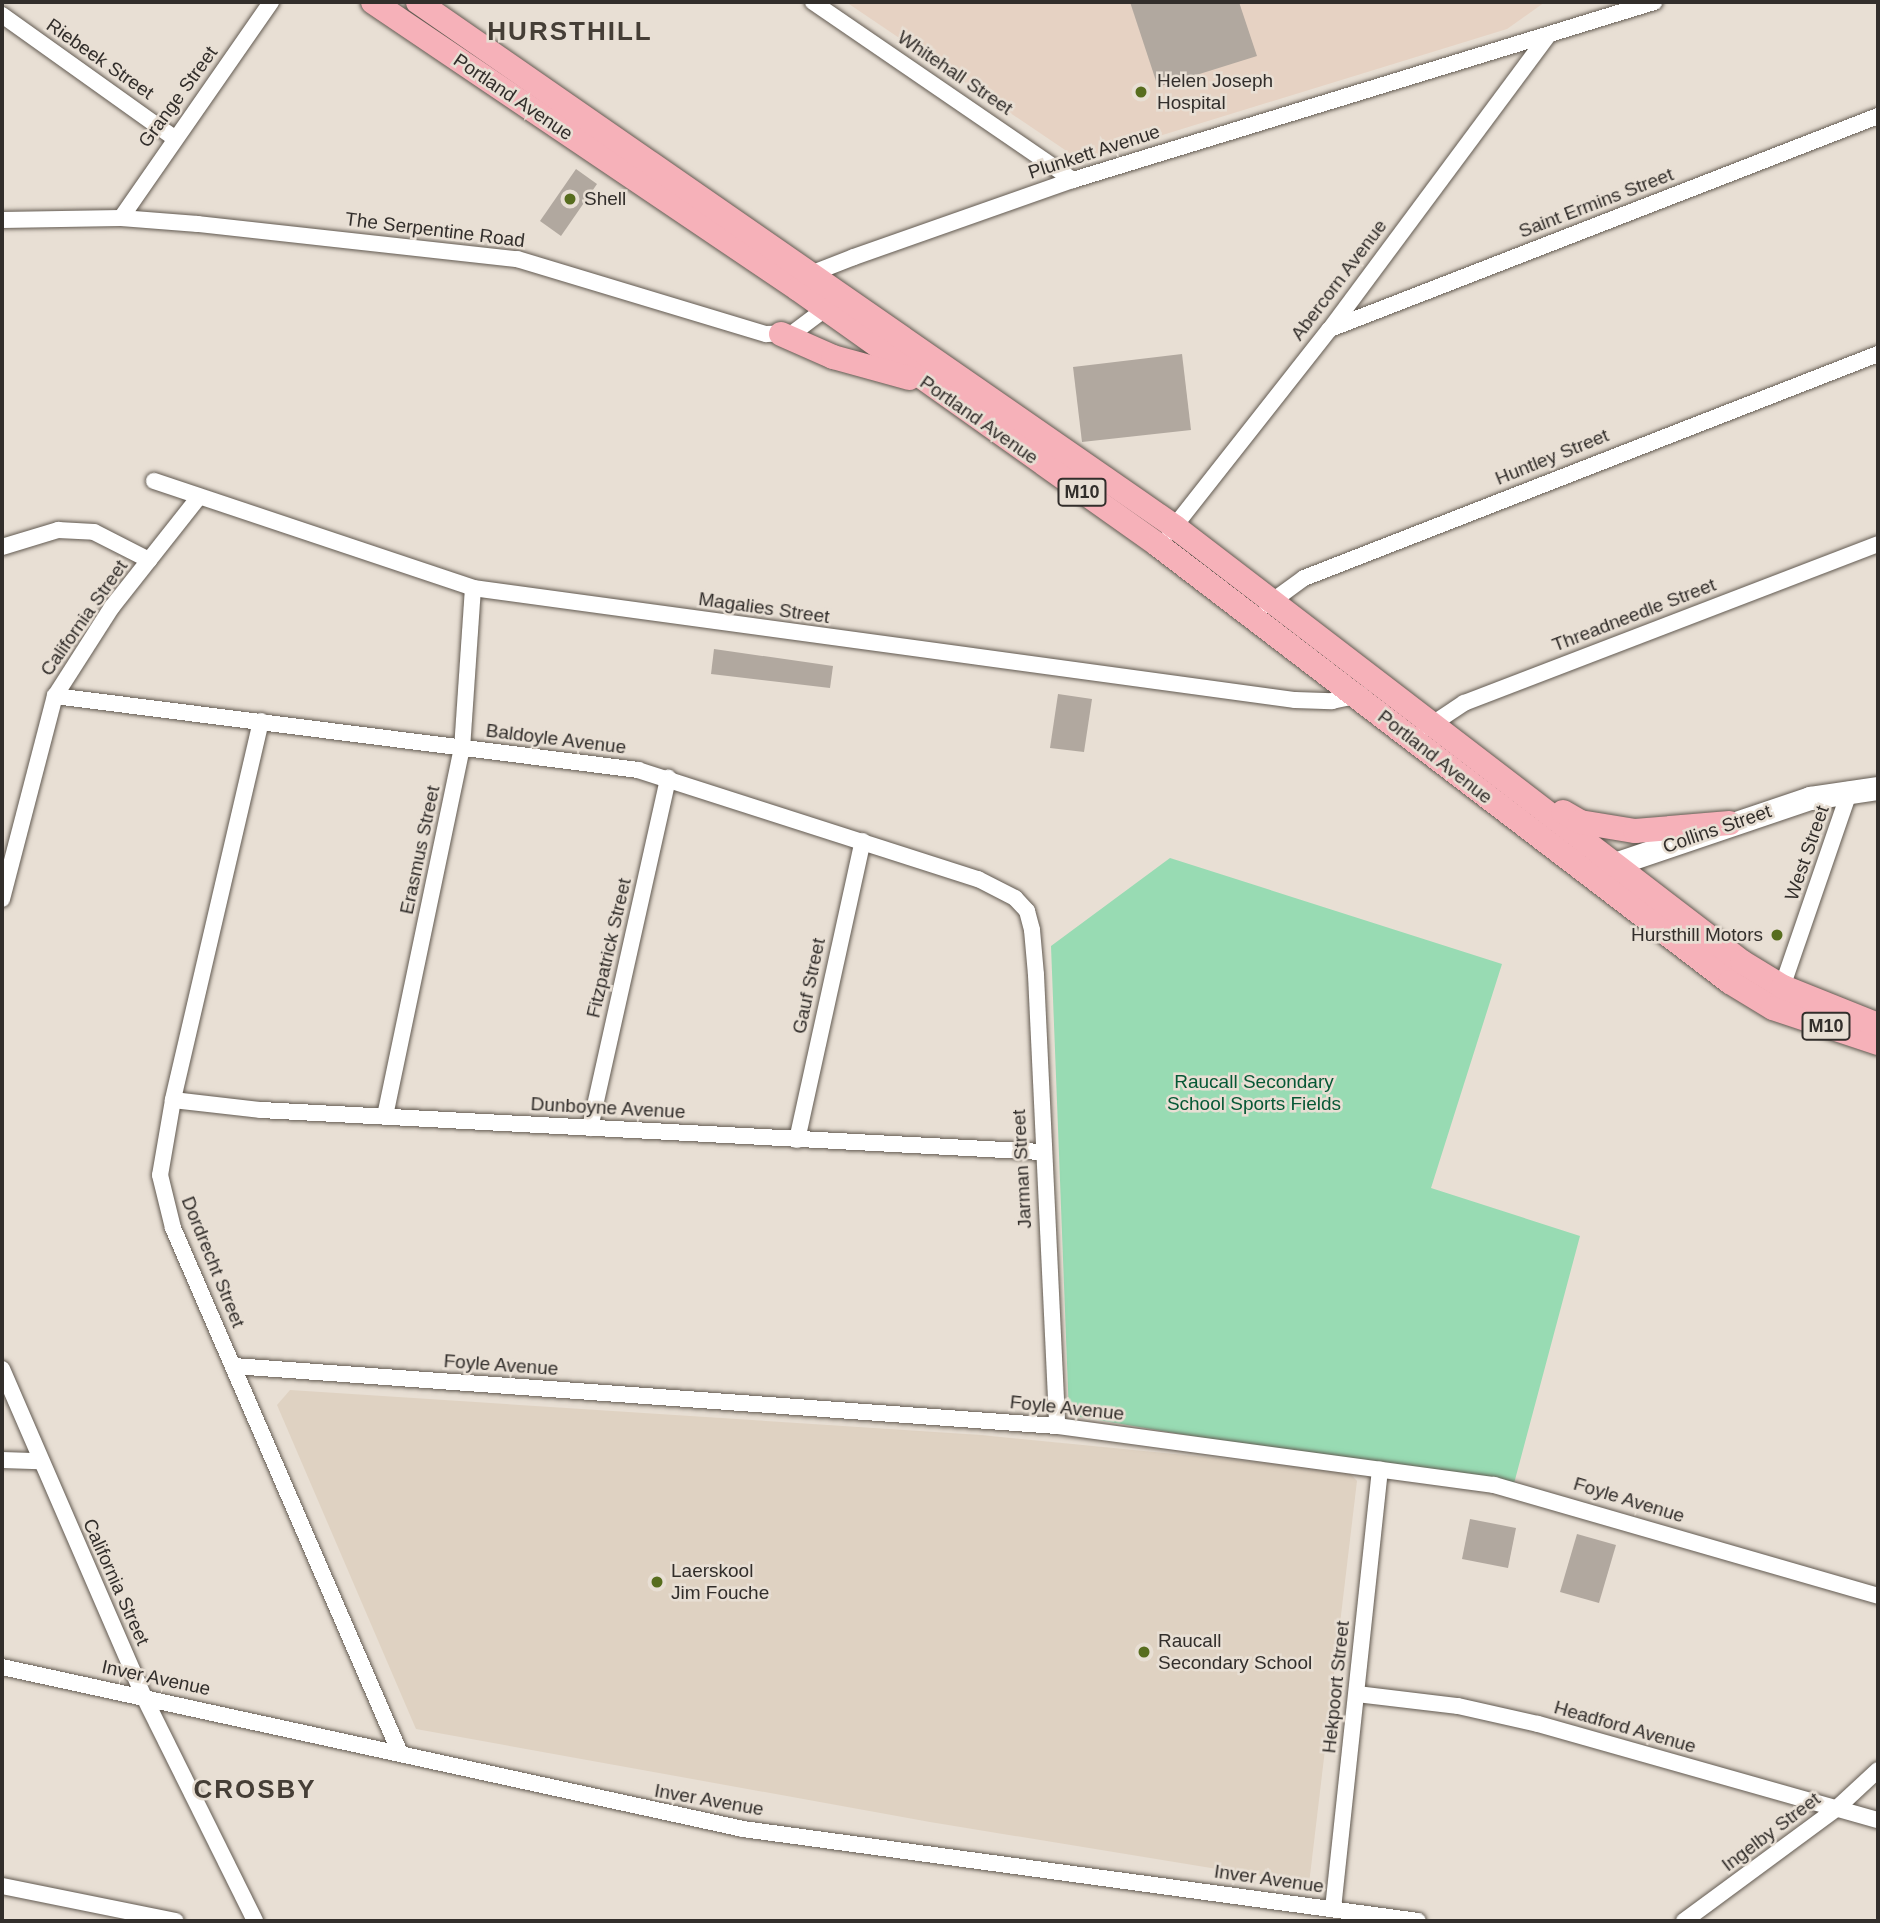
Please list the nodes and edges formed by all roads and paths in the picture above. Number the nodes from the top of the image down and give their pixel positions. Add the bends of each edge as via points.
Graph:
1 (271, 2) edge
2 (373, 2) edge
3 (418, 2) edge
4 (813, 2) edge
5 (1654, 2) edge
6 (2, 15) edge
7 (1548, 35) junction
8 (1878, 116) edge
9 (173, 137) junction
10 (1073, 180) junction
11 (121, 218) junction
12 (2, 220) edge
13 (805, 281) junction
14 (833, 303) junction
15 (1330, 330) junction
16 (781, 334) junction
17 (1878, 354) edge
18 (924, 381) junction
19 (154, 481) dead end
20 (199, 497) junction
21 (1166, 536) junction
22 (1878, 544) edge
23 (2, 547) edge
24 (149, 560) junction
25 (473, 588) junction
26 (1271, 601) junction
27 (1255, 620) junction
28 (1376, 679) junction
29 (55, 696) junction
30 (1359, 698) junction
31 (261, 721) junction
32 (1431, 722) junction
33 (1414, 741) junction
34 (462, 749) junction
35 (1492, 772) junction
36 (668, 778) junction
37 (1867, 791) edge
38 (1730, 823) junction
39 (863, 841) junction
40 (1614, 863) junction
41 (1586, 874) junction
42 (2, 899) edge
43 (1027, 911) joint
44 (1778, 997) junction
45 (1878, 1025) edge
46 (1878, 1043) edge
47 (173, 1100) junction
48 (385, 1116) junction
49 (590, 1128) junction
50 (797, 1140) junction
51 (1042, 1152) junction
52 (234, 1366) junction
53 (2, 1369) edge
54 (1057, 1426) junction
55 (2, 1460) edge
56 (40, 1461) junction
57 (1380, 1470) junction
58 (1878, 1596) edge
59 (2, 1667) edge
60 (1357, 1694) junction
61 (144, 1697) junction
62 (400, 1753) junction
63 (1878, 1770) edge
64 (1836, 1810) junction
65 (1878, 1820) edge
66 (2, 1886) edge
67 (1332, 1909) junction
68 (176, 1921) edge
69 (255, 1921) edge
70 (1418, 1921) edge
71 (1684, 1921) edge

1 - 9 street, Grange Street
2 - 13 main road, Portland Avenue / M10
3 - 13 main road, Portland Avenue / M10
4 - 10 street, Whitehall Street
5 - 7 street, Plunkett Avenue
6 - 9 street, Riebeek Street
7 - 10 street, Plunkett Avenue
7 - 15 street, Abercorn Avenue
8 - 15 street, Saint Ermins Street
9 - 11 street, Grange Street
10 - 13 street, Plunkett Avenue
11 - 12 street, The Serpentine Road
11 - 16 street, The Serpentine Road via 517,260
13 - 14 main road, Portland Avenue / M10
14 - 16 street via 799,329
14 - 18 main road, Portland Avenue / M10
14 - 21 main road, Portland Avenue / M10
15 - 21 street, Abercorn Avenue
16 - 18 main road via 833,357
17 - 26 street, Huntley Street via 1304,578
18 - 21 main road, Portland Avenue / M10
19 - 20 street, Magalies Street
20 - 24 street, California Street
20 - 25 street, Magalies Street
21 - 26 main road, Portland Avenue / M10
21 - 27 main road, Portland Avenue / M10
22 - 32 street, Threadneedle Street via 1464,703
23 - 24 street via 58,530 94,532
24 - 29 street, California Street via 112,607
25 - 30 street, Magalies Street via 1295,700
25 - 34 street, Erasmus Street
26 - 27 street, Huntley Street
26 - 28 main road, Portland Avenue / M10
27 - 30 main road, Portland Avenue / M10
28 - 30 street
28 - 32 main road, Portland Avenue / M10
29 - 31 street, Baldoyle Avenue
29 - 42 street, California Street
30 - 33 main road, Portland Avenue / M10
31 - 34 street, Baldoyle Avenue
31 - 47 street, Dordrecht Street
32 - 33 street, Threadneedle Street
32 - 35 main road, Portland Avenue / M10
33 - 41 main road, Portland Avenue / M10
34 - 36 street, Baldoyle Avenue via 617,767
34 - 48 street, Erasmus Street
35 - 38 main road via 1580,822 1605,828 1663,830
35 - 40 main road, Portland Avenue / M10
36 - 39 street, Baldoyle Avenue
36 - 49 street, Fitzpatrick Street
37 - 38 street, Collins Street
37 - 44 street, West Street
38 - 40 street, Collins Street
39 - 43 street, Baldoyle Avenue via 990,883
39 - 50 street, Gauf Street
40 - 41 street, Collins Street
40 - 44 main road, Portland Avenue / M10 via 1742,962
41 - 44 main road, Portland Avenue / M10 via 1730,982
43 - 51 street, Jarman Street via 1036,975
44 - 45 main road, M10
44 - 46 main road, M10
47 - 48 street, Dunboyne Avenue
47 - 52 street, Dordrecht Street via 160,1175 164,1200
48 - 49 street, Dunboyne Avenue
49 - 50 street, Dunboyne Avenue
50 - 51 street, Dunboyne Avenue
51 - 54 street, Jarman Street
52 - 54 street, Foyle Avenue
52 - 62 street, Dordrecht Street
53 - 56 street, California Street
54 - 57 street, Foyle Avenue
55 - 56 street
56 - 61 street, California Street
57 - 58 street, Foyle Avenue via 1529,1492
57 - 60 street, Hekpoort Street
59 - 61 street, Inver Avenue
60 - 64 street, Headford Avenue via 1458,1706 1538,1724
60 - 67 street, Hekpoort Street
61 - 62 street, Inver Avenue
61 - 69 street, California Street
62 - 67 street, Inver Avenue via 743,1829
63 - 64 street, Ingelby Street
64 - 65 street, Headford Avenue
64 - 71 street, Ingelby Street
66 - 68 street
67 - 70 street, Inver Avenue

